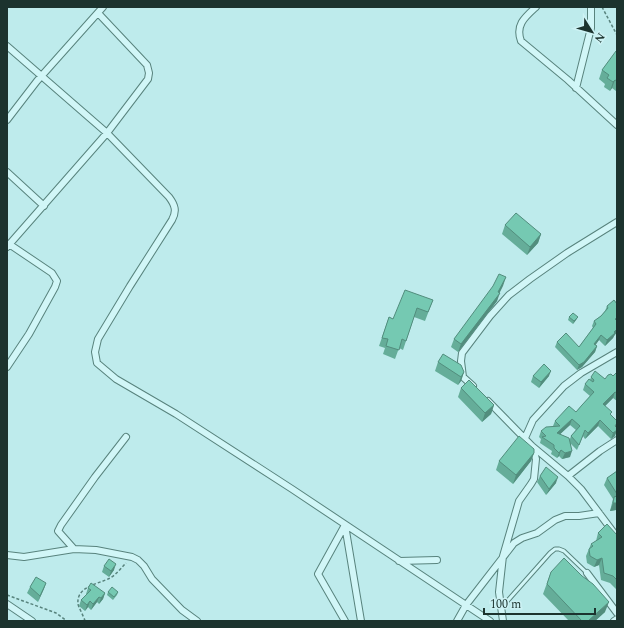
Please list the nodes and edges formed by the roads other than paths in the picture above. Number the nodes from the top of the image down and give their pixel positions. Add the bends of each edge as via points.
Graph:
1 (103, 7) edge
2 (536, 7) edge
3 (590, 7) edge
4 (98, 13) junction
5 (7, 46) edge
6 (42, 76) junction
7 (576, 88) junction
8 (7, 120) edge
9 (617, 125) edge
10 (107, 133) junction
11 (7, 172) edge
12 (44, 206) junction
13 (617, 222) edge
14 (8, 246) edge
15 (617, 352) edge
16 (7, 367) edge
17 (126, 438) dead end
18 (525, 438) junction
19 (617, 440) edge
20 (532, 446) junction
21 (568, 476) junction
22 (599, 513) junction
23 (345, 525) junction
24 (617, 537) edge
25 (74, 550) junction
26 (7, 556) edge
27 (503, 556) junction
28 (437, 560) dead end
29 (399, 561) junction
30 (587, 573) joint
31 (7, 604) edge
32 (466, 605) junction
33 (501, 608) junction
34 (617, 613) edge
35 (617, 619) edge
36 (28, 620) edge
37 (196, 621) edge
38 (345, 621) edge
39 (361, 621) edge
40 (457, 621) edge
41 (490, 621) edge
42 (503, 621) edge
43 (614, 621) edge

1 - 4 street
2 - 7 street via 518,29 521,41
3 - 7 street via 591,28
4 - 6 street
4 - 10 street via 147,65 149,73 148,79
5 - 6 street
6 - 8 street
6 - 10 street
7 - 9 street
10 - 12 street
10 - 23 street via 169,196 175,206 175,212 169,226 98,340 95,352 98,363 116,378 176,414
11 - 12 street
12 - 14 street
13 - 18 street via 509,295 462,353 463,377
14 - 16 street via 52,273 57,281 29,334
15 - 18 street via 564,386 533,420
17 - 25 street via 95,477 58,531
18 - 20 street
19 - 21 street
20 - 21 street
20 - 27 street via 536,459 534,479 519,501
21 - 22 street
22 - 24 street
22 - 27 street via 565,516 555,520 537,533 514,543
23 - 29 street
23 - 38 street via 318,574
23 - 39 street
25 - 26 street via 24,557
25 - 37 street via 96,550 132,557 141,563 152,579
27 - 32 street
27 - 33 street via 499,592
28 - 29 street
29 - 32 street
30 - 33 lane via 564,551 555,549
30 - 34 street
31 - 36 street
32 - 40 street
32 - 41 street
33 - 42 street
35 - 43 street

